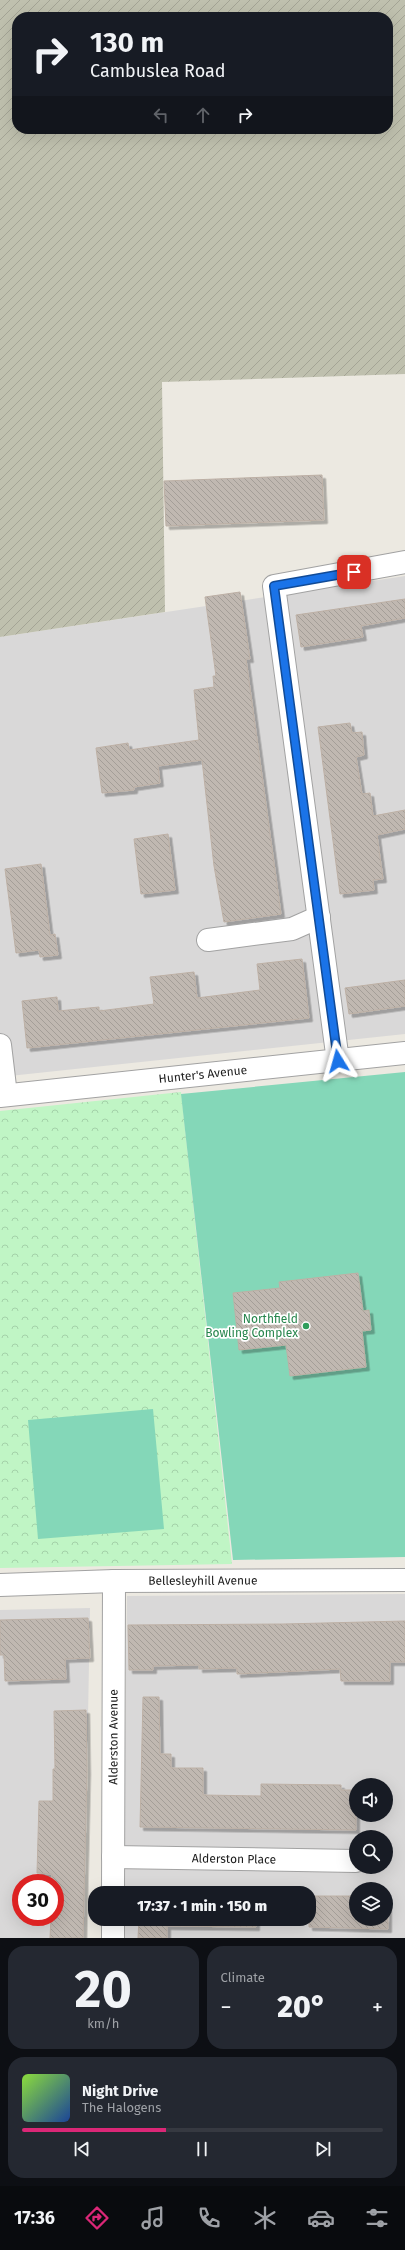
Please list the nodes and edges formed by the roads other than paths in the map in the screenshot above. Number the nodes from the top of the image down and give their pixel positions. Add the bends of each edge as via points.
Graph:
1 (405, 562) edge
2 (319, 917) junction
3 (208, 940) dead end
4 (0, 1045) edge
5 (405, 1053) edge
6 (338, 1061) junction
7 (3, 1095) edge
8 (405, 1580) edge
9 (114, 1581) junction
10 (0, 1585) edge
11 (113, 1857) junction
12 (349, 1861) edge
13 (113, 1886) edge
14 (113, 1926) edge
15 (113, 1938) edge

1 - 2 street via 274,586
2 - 3 street via 292,929
2 - 6 street
4 - 7 street
5 - 6 street, Hunter's Avenue
6 - 7 street, Hunter's Avenue
8 - 9 street, Bellesleyhill Avenue
9 - 10 street, Bellesleyhill Avenue
9 - 11 street, Alderston Avenue
11 - 12 street, Alderston Place
11 - 13 street, Alderston Avenue
14 - 15 street

